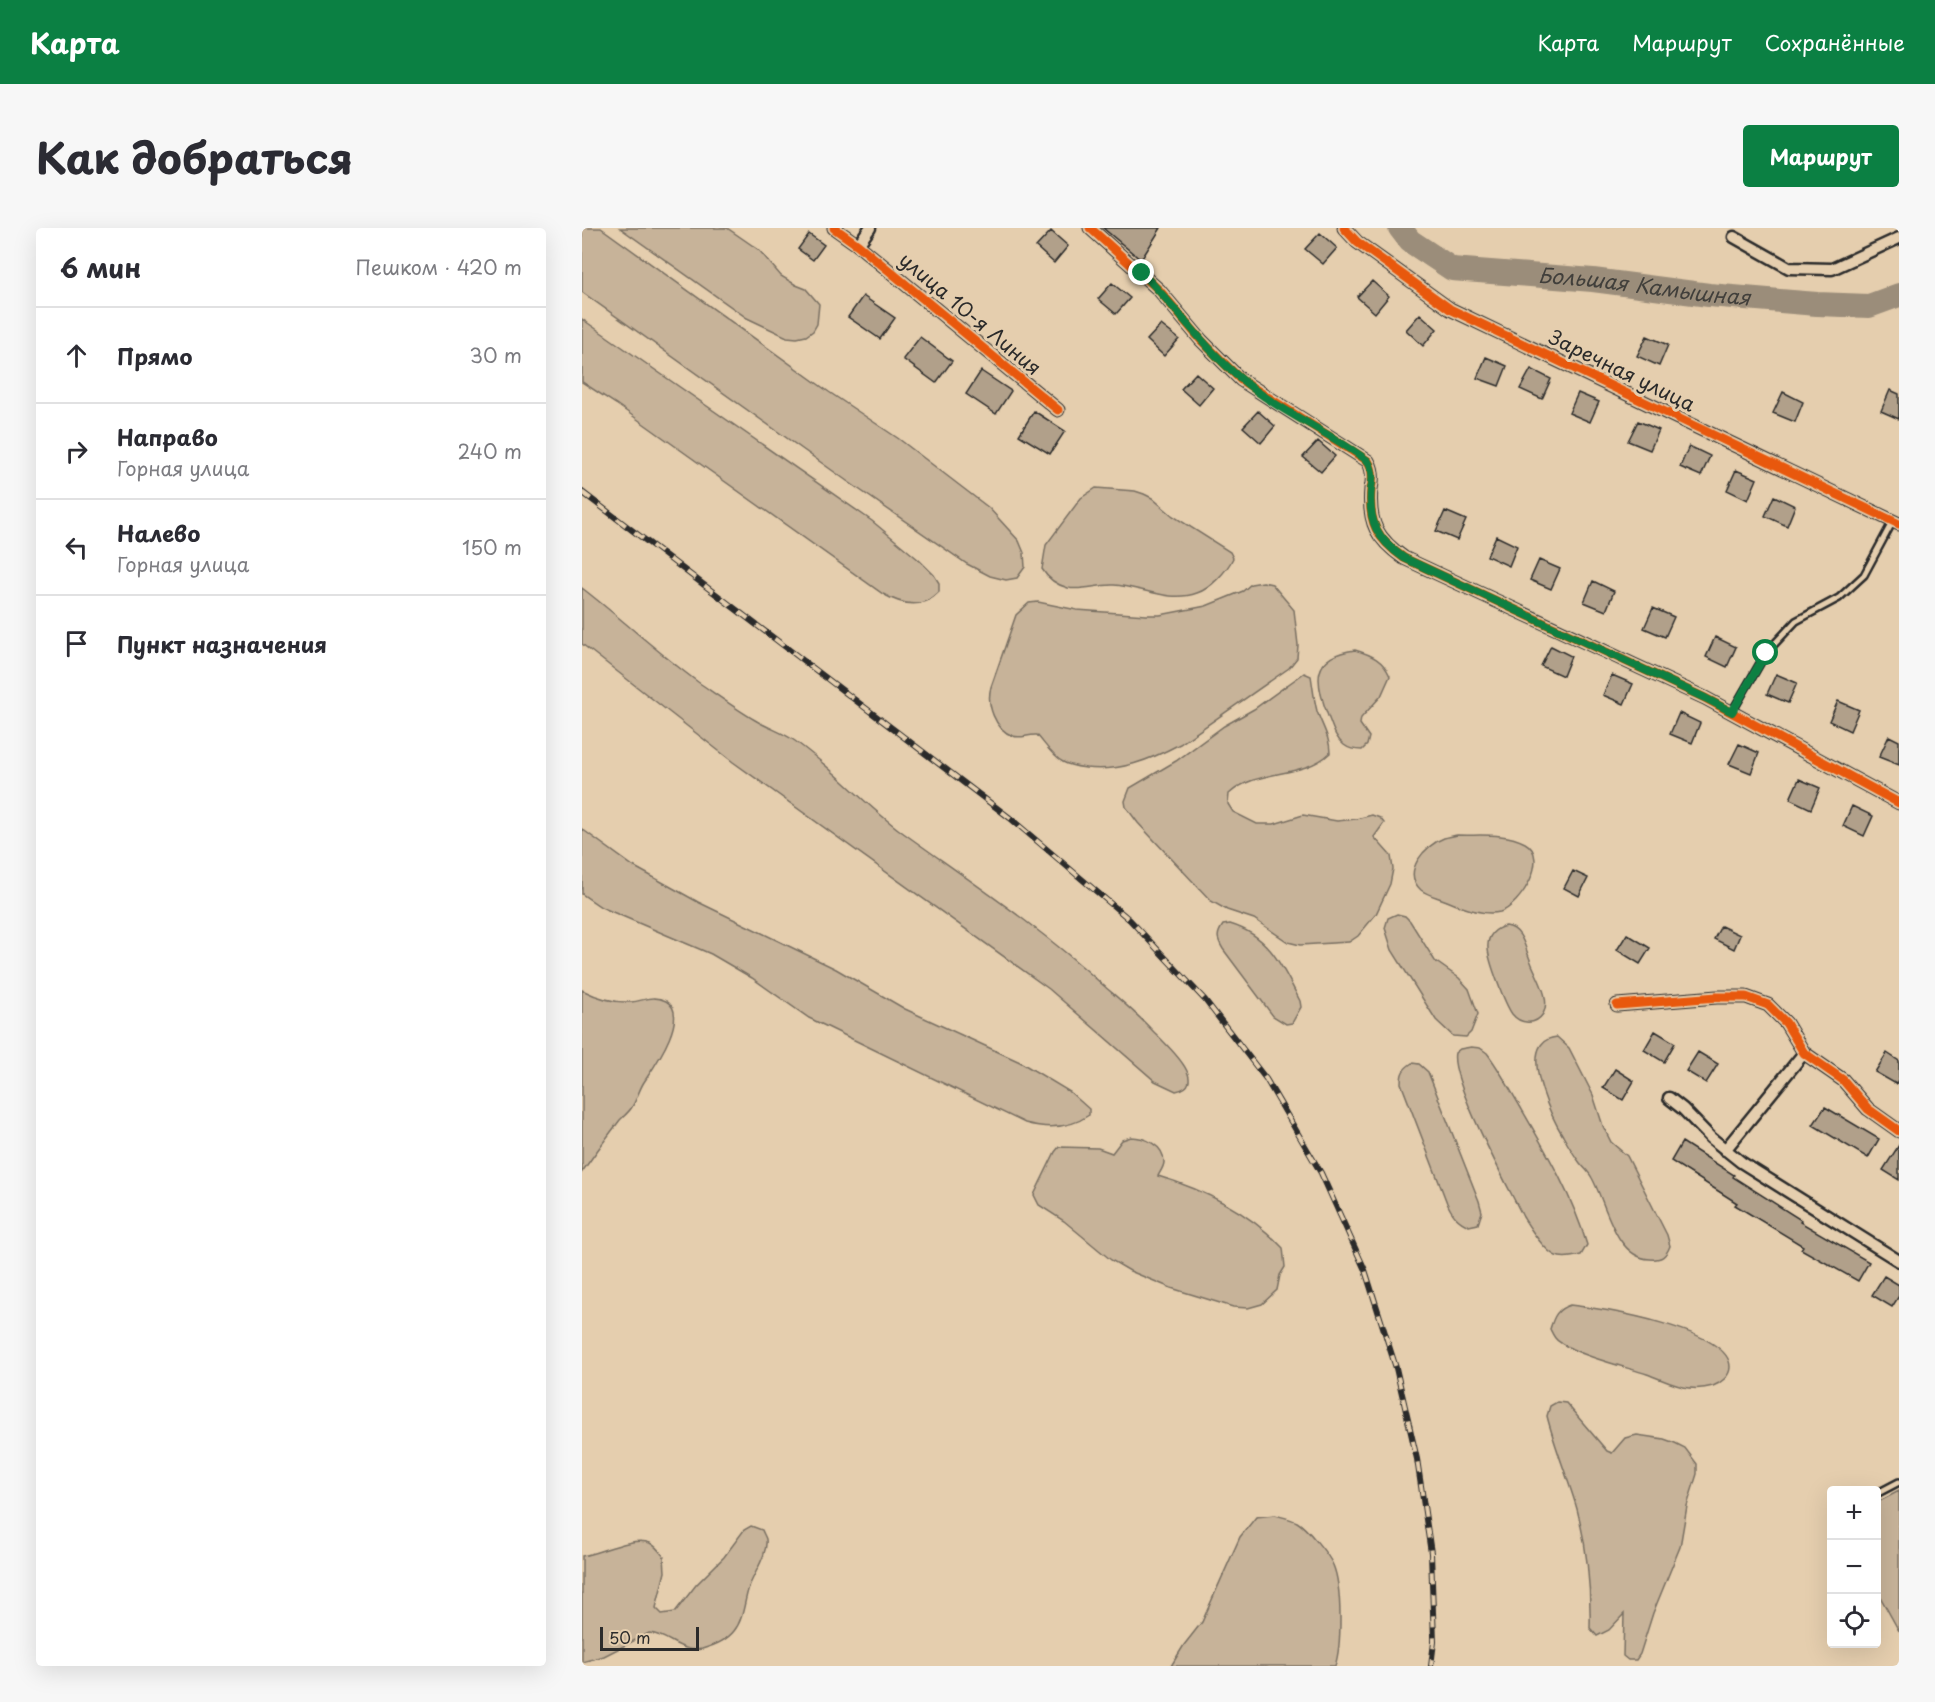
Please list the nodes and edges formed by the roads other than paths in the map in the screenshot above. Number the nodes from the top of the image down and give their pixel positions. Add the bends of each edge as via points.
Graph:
1 (834, 228) edge
2 (870, 228) edge
3 (1090, 228) edge
4 (1344, 228) edge
5 (1734, 237) dead end
6 (1899, 238) edge
7 (858, 245) junction
8 (1058, 410) dead end
9 (1896, 523) edge
10 (1732, 712) junction
11 (1899, 803) edge
12 (1617, 1005) dead end
13 (1804, 1053) junction
14 (1669, 1098) dead end
15 (1899, 1131) edge
16 (1725, 1150) junction
17 (1899, 1261) edge
18 (1899, 1482) edge
19 (1881, 1491) edge

1 - 7 street, улица 10-я Линия
2 - 7 street
3 - 10 street via 1159,290 1241,380 1368,461 1372,469 1372,523 1393,550 1413,563
4 - 9 street, Заречная улица via 1357,242 1450,309
5 - 6 street via 1789,268 1832,269
7 - 8 street, улица 10-я Линия
9 - 10 lane via 1864,575 1839,598 1796,621 1766,653
10 - 11 street
12 - 13 street via 1717,997 1757,1000 1782,1018
13 - 15 street via 1843,1080 1868,1109
13 - 16 street
14 - 16 street
16 - 17 street
18 - 19 lane

